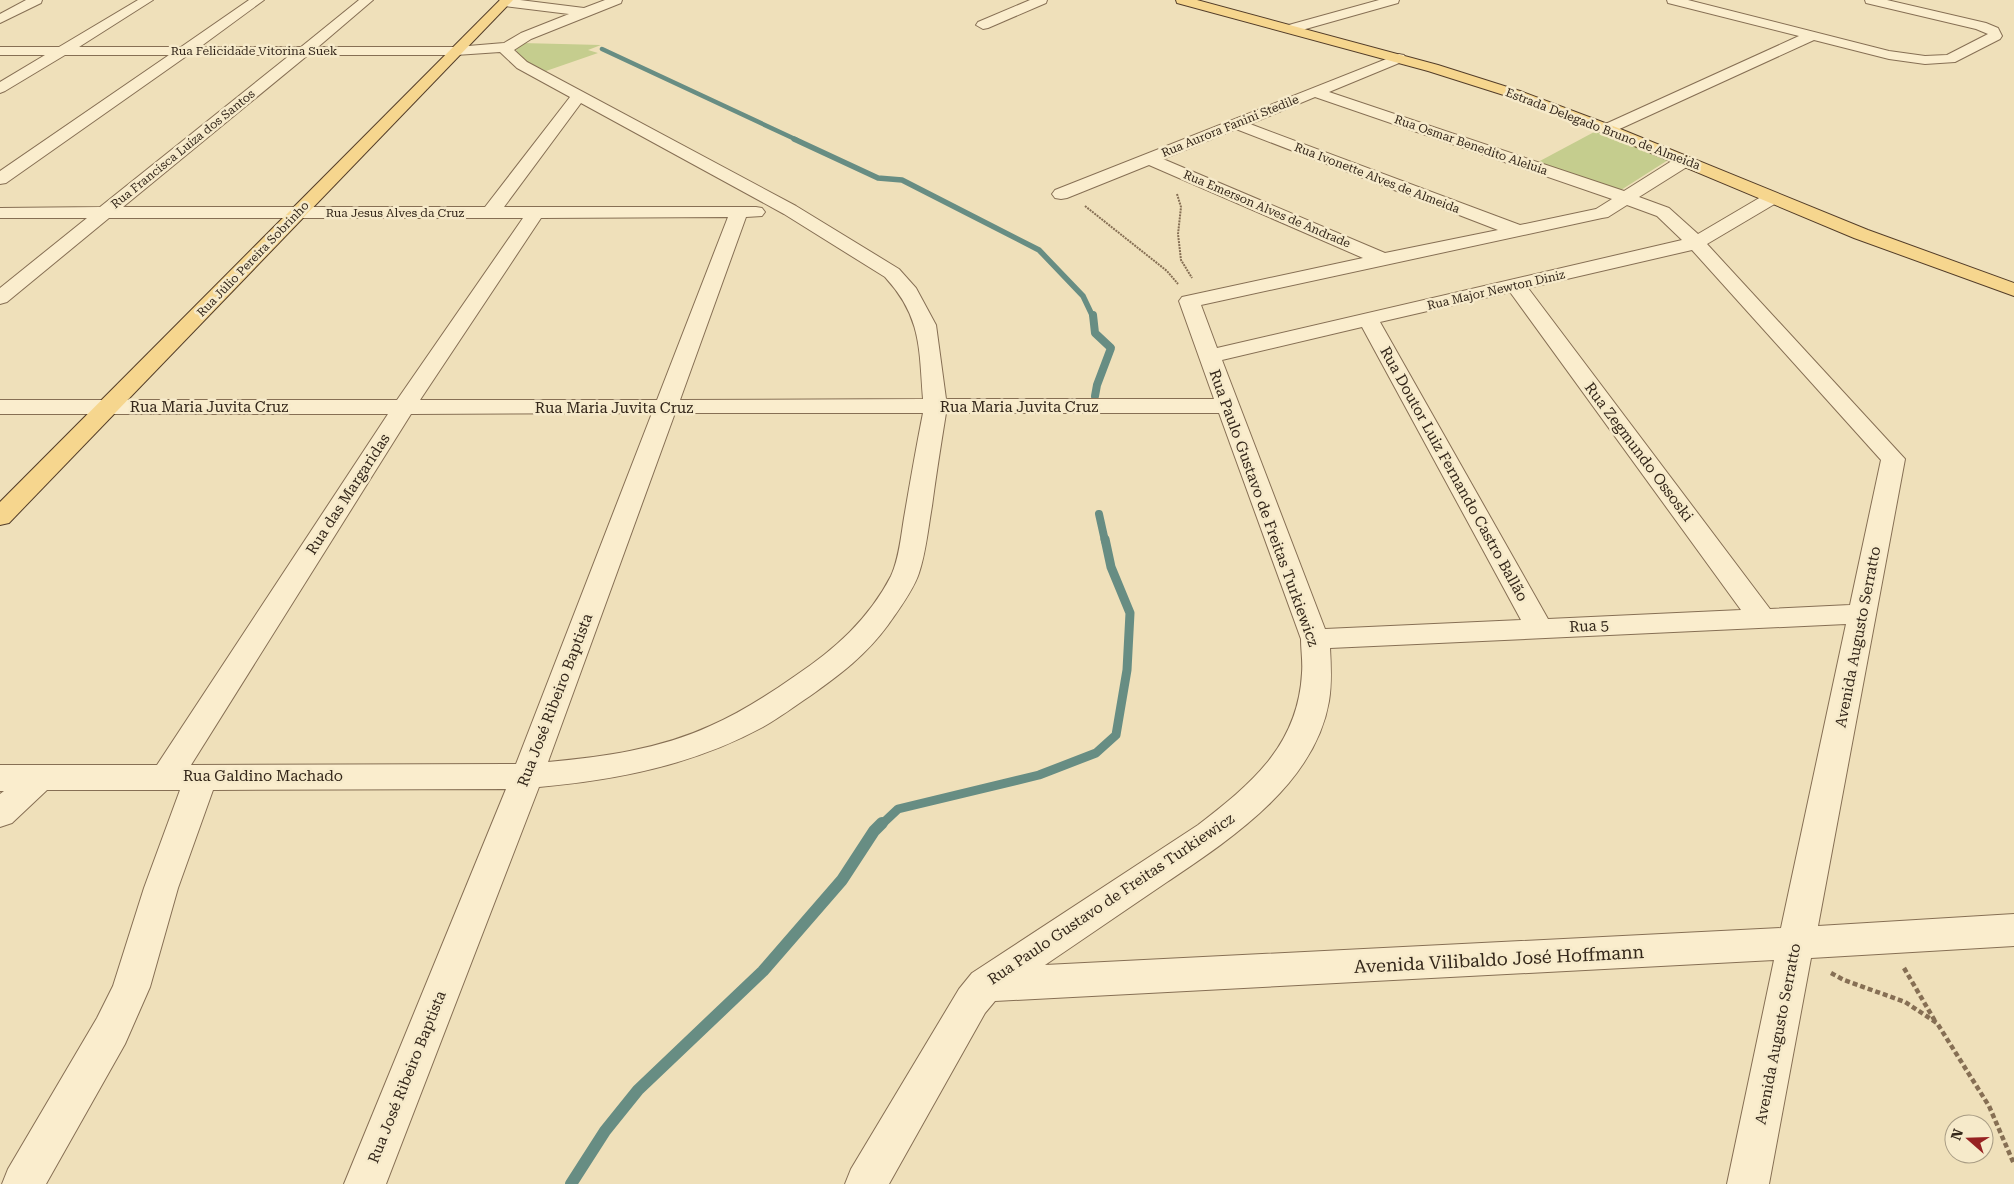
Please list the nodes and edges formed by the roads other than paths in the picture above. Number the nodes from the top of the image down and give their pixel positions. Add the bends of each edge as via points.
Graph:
1 (36, 0) edge
2 (147, 0) edge
3 (258, 0) edge
4 (367, 0) edge
5 (616, 0) edge
6 (1041, 0) edge
7 (1182, 0) edge
8 (1394, 0) edge
9 (1673, 0) edge
10 (1871, 0) edge
11 (506, 1) edge
12 (584, 12) junction
13 (0, 19) edge
14 (983, 25) dead end
15 (1290, 29) junction
16 (1810, 36) junction
17 (507, 47) junction
18 (184, 51) junction
19 (303, 51) junction
20 (456, 51) junction
21 (0, 52) edge
22 (61, 52) junction
23 (1399, 58) junction
24 (0, 88) edge
25 (1315, 92) junction
26 (578, 96) junction
27 (1236, 124) junction
28 (1607, 129) junction
29 (1684, 161) junction
30 (1158, 162) junction
31 (0, 179) edge
32 (1061, 194) road end
33 (1626, 198) junction
34 (1772, 198) junction
35 (790, 210) junction
36 (0, 212) edge
37 (105, 212) junction
38 (299, 212) junction
39 (490, 213) junction
40 (535, 213) junction
41 (739, 213) junction
42 (1519, 231) junction
43 (1696, 243) junction
44 (1384, 260) junction
45 (1515, 285) junction
46 (2014, 290) edge
47 (0, 298) edge
48 (1368, 319) junction
49 (1209, 356) junction
50 (1228, 406) junction
51 (108, 407) junction
52 (404, 407) junction
53 (0, 408) edge
54 (664, 408) junction
55 (935, 408) junction
56 (0, 518) edge
57 (1862, 614) junction
58 (1763, 619) junction
59 (1540, 629) junction
60 (1315, 639) junction
61 (527, 776) junction
62 (166, 777) junction
63 (201, 777) junction
64 (0, 778) edge
65 (39, 778) junction
66 (0, 814) edge
67 (2014, 930) edge
68 (1796, 944) junction
69 (985, 985) junction
70 (23, 1184) edge
71 (365, 1184) edge
72 (866, 1184) edge
73 (1748, 1184) edge

1 - 13 street
2 - 22 street
3 - 18 street
4 - 19 street, Rua Francisca Luíza dos Santos
5 - 12 street
6 - 14 street
7 - 15 main road, Estrada Delegado Bruno de Almeida
8 - 15 street
9 - 16 street
10 - 16 street via 1981,26 1993,31 1995,36 1950,59 1925,60
11 - 12 street
11 - 20 main road, Rua Júlio Pereira Sobrinho
12 - 17 street
15 - 23 main road, Estrada Delegado Bruno de Almeida
16 - 28 street
17 - 20 street, Rua Felicidade Vitorina Suek
17 - 26 street, Rua Galdino Machado via 515,60
18 - 19 street, Rua Felicidade Vitorina Suek
18 - 22 street, Rua Felicidade Vitorina Suek
18 - 31 street
19 - 20 street, Rua Felicidade Vitorina Suek
19 - 37 street, Rua Francisca Luíza dos Santos
20 - 38 main road, Rua Júlio Pereira Sobrinho
21 - 22 street, Rua Felicidade Vitorina Suek
22 - 24 street
23 - 25 street, Rua Aurora Fanini Stedile
23 - 28 main road, Estrada Delegado Bruno de Almeida via 1506,91
25 - 27 street, Rua Aurora Fanini Stedile
25 - 33 street, Rua Osmar Benedito Aleluia
26 - 35 street, Rua Galdino Machado
26 - 39 street
27 - 30 street, Rua Aurora Fanini Stedile
27 - 42 street, Rua Ivonette Alves de Almeida
28 - 29 main road, Estrada Delegado Bruno de Almeida
29 - 33 street
29 - 34 main road, Estrada Delegado Bruno de Almeida
30 - 32 street, Rua Aurora Fanini Stedile
30 - 44 street, Rua Emerson Alves de Andrade
33 - 42 street via 1602,213
33 - 43 street, Avenida Augusto Serratto via 1663,212
34 - 43 street, Rua Major Newton Diniz
34 - 46 main road, Estrada Delegado Bruno de Almeida
35 - 41 street, Rua Jesus Alves da Cruz
35 - 55 street, Rua Galdino Machado via 892,273 906,288 926,325
36 - 37 street, Rua Jesus Alves da Cruz
37 - 38 street, Rua Jesus Alves da Cruz
37 - 47 street, Rua Francisca Luíza dos Santos
38 - 39 street, Rua Jesus Alves da Cruz
38 - 51 main road, Rua Júlio Pereira Sobrinho
39 - 40 street, Rua Jesus Alves da Cruz
40 - 41 street, Rua Jesus Alves da Cruz
40 - 52 street, Rua das Margaridas
41 - 54 street, Rua José Ribeiro Baptista
42 - 44 street
43 - 45 street, Rua Major Newton Diniz
43 - 57 street, Avenida Augusto Serratto via 1893,459
44 - 49 street, Rua Paulo Gustavo de Freitas Turkiewicz via 1189,301
45 - 48 street, Rua Major Newton Diniz
45 - 58 street, Rua Zegmundo Ossoski
48 - 49 street, Rua Major Newton Diniz
48 - 59 street, Rua Doutor Luiz Fernando Castro Ballão
49 - 50 street, Rua Paulo Gustavo de Freitas Turkiewicz
50 - 55 street, Rua Maria Juvita Cruz
50 - 60 street, Rua Paulo Gustavo de Freitas Turkiewicz
51 - 52 street, Rua Maria Juvita Cruz
51 - 53 street, Rua Maria Juvita Cruz
51 - 56 main road, Rua Júlio Pereira Sobrinho
52 - 54 street, Rua Maria Juvita Cruz
52 - 62 street, Rua das Margaridas
54 - 55 street, Rua Maria Juvita Cruz
54 - 61 street, Rua José Ribeiro Baptista
55 - 61 street, Rua Galdino Machado via 905,575 862,638 830,667 754,718 677,751 592,770
57 - 58 street, Rua 5
57 - 68 street, Avenida Augusto Serratto
58 - 59 street, Rua 5
59 - 60 street, Rua 5
60 - 69 street, Rua Paulo Gustavo de Freitas Turkiewicz via 1318,682 1313,710 1303,736 1269,783 1210,834
61 - 63 street, Rua Galdino Machado
61 - 71 street, Rua José Ribeiro Baptista
62 - 63 street, Rua Galdino Machado
62 - 65 street, Rua Galdino Machado
63 - 70 street via 161,888 131,987 86,1078
64 - 65 street, Rua Galdino Machado
65 - 66 street
67 - 68 street, Avenida Vilibaldo José Hoffmann
68 - 69 street, Avenida Vilibaldo José Hoffmann
68 - 73 street, Avenida Augusto Serratto
69 - 72 street, Rua Paulo Gustavo de Freitas Turkiewicz via 972,1001

